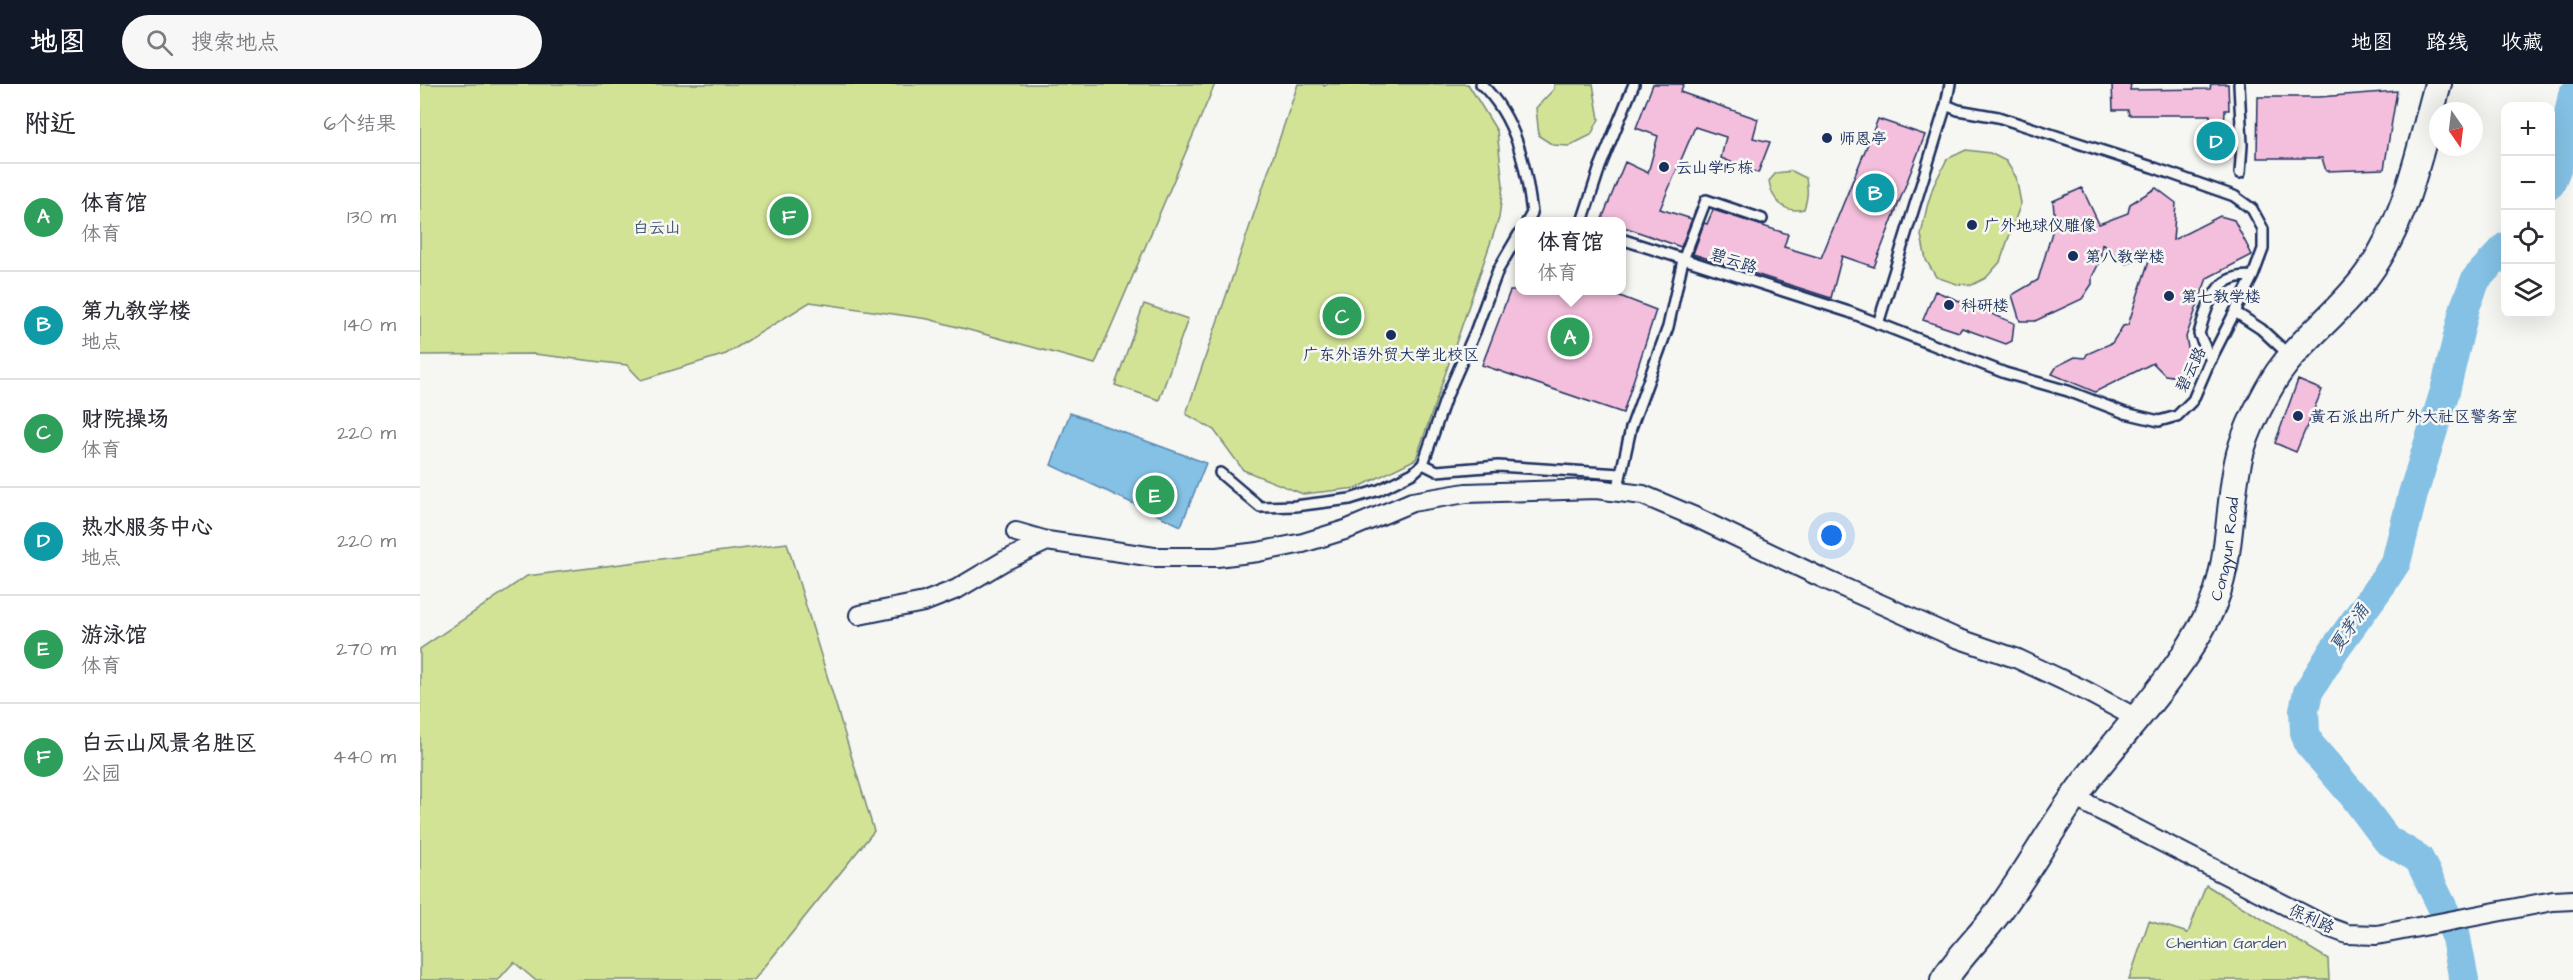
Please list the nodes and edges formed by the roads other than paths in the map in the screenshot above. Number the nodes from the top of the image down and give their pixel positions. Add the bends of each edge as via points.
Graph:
1 (1481, 84) edge
2 (1634, 84) edge
3 (1950, 84) edge
4 (2239, 84) edge
5 (2438, 84) edge
6 (1946, 105) junction
7 (2240, 173) dead end
8 (1530, 217) edge
9 (1584, 217) edge
10 (1762, 219) dead end
11 (1515, 241) edge
12 (1626, 241) edge
13 (1683, 260) junction
14 (2253, 276) junction
15 (2235, 312) junction
16 (1878, 324) junction
17 (2291, 357) junction
18 (2211, 360) junction
19 (1423, 464) junction
20 (1220, 473) dead end
21 (1619, 483) junction
22 (1016, 532) dead end
23 (1047, 541) junction
24 (859, 615) dead end
25 (2138, 719) junction
26 (2074, 797) junction
27 (2573, 900) edge
28 (1944, 980) edge

1 - 8 lane via 1508,120 1520,147
2 - 9 lane
3 - 6 lane
4 - 7 lane
5 - 17 street, Congyun Road via 2402,208 2382,251 2356,289
6 - 14 lane, 碧云路 via 2075,141 2234,196 2252,208 2263,229 2263,249
6 - 16 lane
10 - 13 lane via 1706,201
11 - 19 lane via 1498,270
12 - 13 lane, 碧云路
13 - 16 lane, 碧云路
13 - 21 lane via 1668,327 1631,428
14 - 15 lane, 碧云路
14 - 18 lane via 2232,278 2217,290 2205,313 2199,334
15 - 17 lane via 2261,329
15 - 18 lane, 碧云路
16 - 18 lane, 碧云路 via 2005,373 2159,421 2177,416 2193,400
17 - 25 street, Congyun Road via 2253,417 2238,460 2218,594 2185,656
19 - 20 lane via 1379,490 1350,499 1295,506 1260,507
19 - 21 lane via 1437,471 1498,466 1589,470
21 - 23 street via 1596,489 1466,493 1412,502 1348,529 1258,552 1154,557
21 - 25 street via 1954,637 2018,659
22 - 23 street
23 - 24 street via 957,589 924,602
25 - 26 street, Congyun Road
26 - 27 street, 保利路 via 2347,934 2377,935
26 - 28 street, Congyun Road via 1997,914 1960,955

